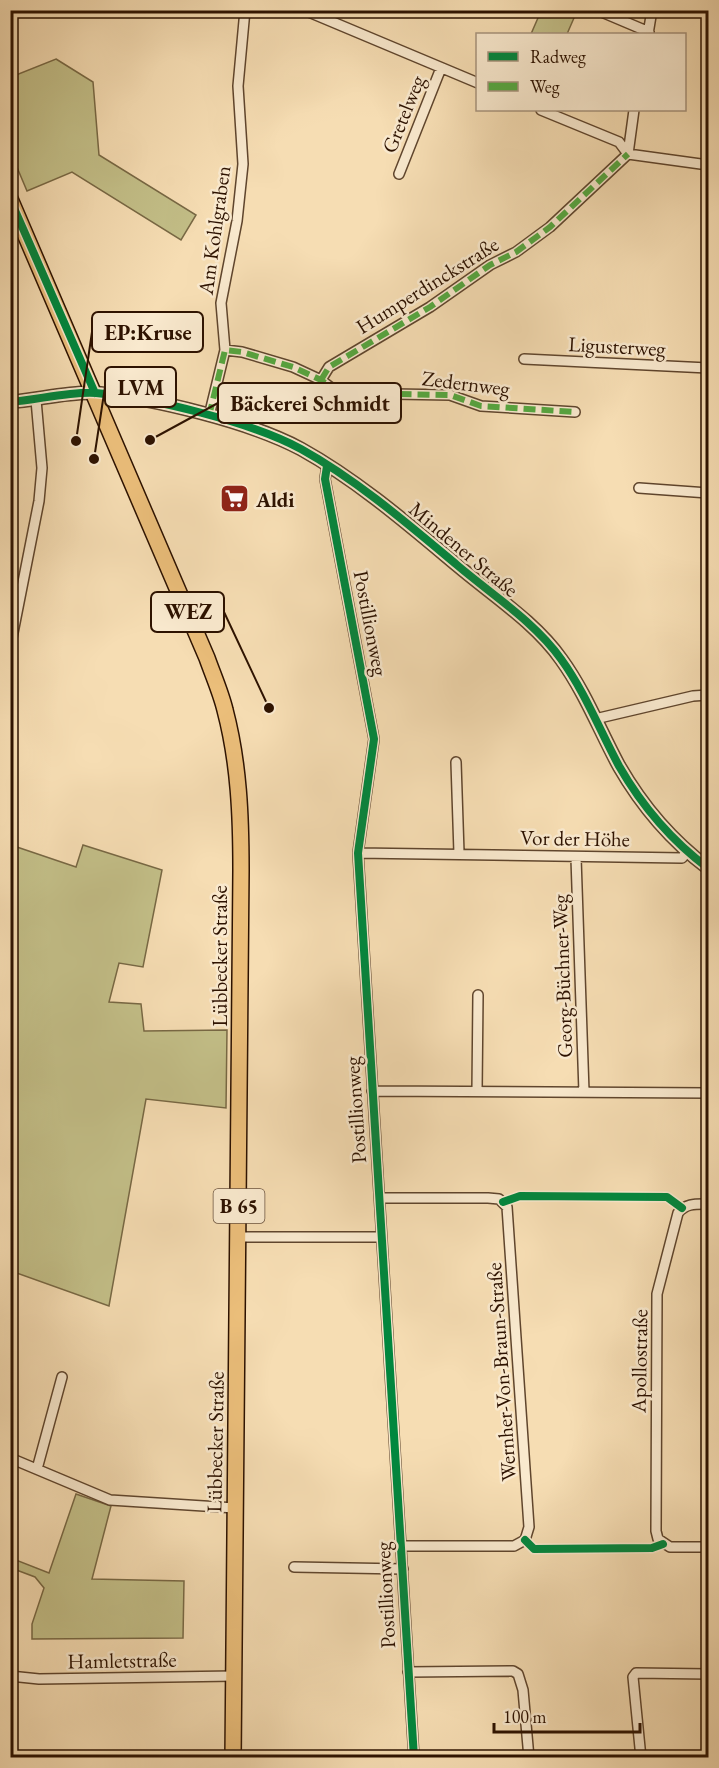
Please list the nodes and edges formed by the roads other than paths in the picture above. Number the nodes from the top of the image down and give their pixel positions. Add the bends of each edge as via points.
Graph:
1 (245, 10) edge
2 (304, 10) edge
3 (597, 10) edge
4 (652, 10) edge
5 (648, 33) edge
6 (441, 68) junction
7 (476, 83) edge
8 (543, 111) edge
9 (634, 111) edge
10 (628, 154) junction
11 (708, 163) edge
12 (399, 174) dead end
13 (10, 199) edge
14 (225, 350) junction
15 (524, 359) dead end
16 (708, 369) edge
17 (321, 380) junction
18 (94, 393) junction
19 (36, 400) junction
20 (10, 402) edge
21 (575, 412) dead end
22 (209, 416) junction
23 (327, 466) junction
24 (639, 488) dead end
25 (708, 493) edge
26 (10, 648) edge
27 (708, 695) edge
28 (595, 719) junction
29 (456, 762) dead end
30 (687, 852) junction
31 (358, 853) junction
32 (459, 854) junction
33 (576, 858) junction
34 (708, 868) edge
35 (478, 995) dead end
36 (372, 1091) junction
37 (477, 1091) junction
38 (584, 1092) junction
39 (708, 1094) edge
40 (380, 1198) junction
41 (708, 1204) edge
42 (238, 1237) junction
43 (381, 1238) junction
44 (62, 1377) dead end
45 (13, 1459) edge
46 (37, 1469) junction
47 (10, 1471) edge
48 (235, 1508) junction
49 (401, 1546) junction
50 (708, 1547) edge
51 (294, 1568) dead end
52 (403, 1569) junction
53 (408, 1672) junction
54 (708, 1674) edge
55 (10, 1676) edge
56 (234, 1676) junction
57 (233, 1758) edge
58 (414, 1758) edge
59 (529, 1758) edge
60 (641, 1758) edge

1 - 14 street, Am Kohlgraben via 238,86 243,164 221,303
2 - 6 street
3 - 5 street
4 - 5 street
6 - 7 street
6 - 12 street, Gretelweg
8 - 10 street via 619,142
9 - 10 street
10 - 11 street
10 - 17 street, Humperdinckstraße via 550,227 430,308 329,367
13 - 18 main road, Lübbecker Straße / B 65
14 - 17 street via 293,367
14 - 22 street, Am Kohlgraben
15 - 16 street, Ligusterweg
17 - 21 street, Zedernweg via 338,393 450,395 481,406
18 - 19 street, Mindener Straße
18 - 22 street, Mindener Straße
18 - 42 main road, Lübbecker Straße / B 65 via 207,658 225,710 235,762 241,816
19 - 20 street, Mindener Straße
19 - 26 street via 42,468 39,501
22 - 23 street, Mindener Straße via 277,438
23 - 28 street, Mindener Straße via 416,532 538,634 564,663
23 - 31 street, Postillionweg via 325,479 374,739
24 - 25 street
27 - 28 street
28 - 30 street, Mindener Straße via 643,803
29 - 32 street
30 - 33 street, Vor der Höhe via 682,858
30 - 34 street, Mindener Straße
31 - 32 street, Vor der Höhe
31 - 36 street, Postillionweg
32 - 33 street, Vor der Höhe
33 - 38 street, Georg-Büchner-Weg
35 - 37 street
36 - 37 street
36 - 40 street, Postillionweg
37 - 38 street
38 - 39 street
40 - 43 street, Postillionweg
40 - 49 street, Wernher-Von-Braun-Straße via 488,1198 499,1199 507,1208 529,1527 525,1540 514,1546
41 - 50 street, Apollostraße via 691,1204 678,1213 657,1294 656,1360 658,1539 670,1547
42 - 43 street
42 - 48 main road, Lübbecker Straße / B 65
43 - 49 street, Postillionweg
44 - 46 street
45 - 46 street
45 - 47 street
46 - 48 street via 110,1500
48 - 56 main road, Lübbecker Straße / B 65
49 - 52 street, Postillionweg
51 - 52 street
52 - 53 street, Postillionweg
53 - 58 street, Postillionweg
53 - 59 street via 518,1674
54 - 60 street via 636,1673 633,1677
55 - 56 street, Hamletstraße
56 - 57 main road, Lübbecker Straße / B 65

